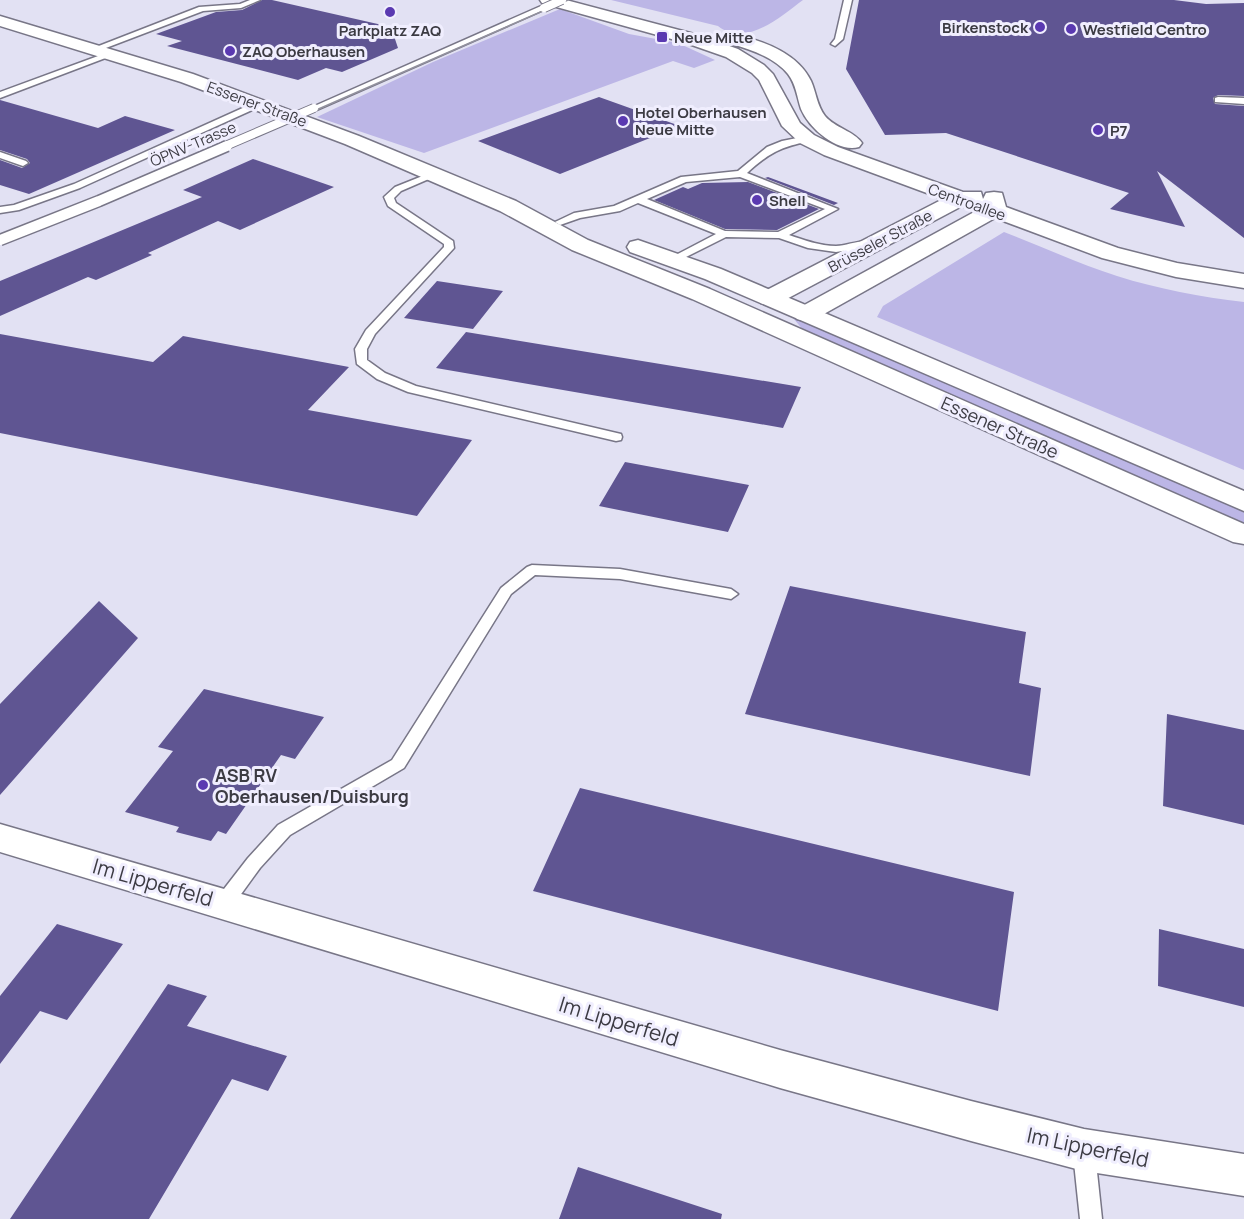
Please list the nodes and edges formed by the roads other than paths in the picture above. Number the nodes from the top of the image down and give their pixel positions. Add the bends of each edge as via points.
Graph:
1 (256, 0) edge
2 (561, 0) edge
3 (587, 0) edge
4 (848, 0) edge
5 (546, 4) edge
6 (0, 21) edge
7 (835, 44) dead end
8 (757, 47) junction
9 (103, 51) junction
10 (732, 53) junction
11 (0, 95) edge
12 (1221, 103) dead end
13 (1244, 103) edge
14 (258, 104) junction
15 (807, 139) junction
16 (0, 155) edge
17 (23, 163) dead end
18 (741, 174) junction
19 (433, 175) junction
20 (638, 199) junction
21 (960, 199) junction
22 (990, 199) junction
23 (508, 206) junction
24 (0, 210) edge
25 (560, 222) junction
26 (1102, 227) dead end
27 (724, 234) junction
28 (780, 235) junction
29 (1133, 237) dead end
30 (0, 240) edge
31 (875, 244) junction
32 (676, 259) junction
33 (1244, 260) edge
34 (1244, 281) edge
35 (762, 308) junction
36 (806, 314) junction
37 (616, 437) dead end
38 (1244, 502) edge
39 (1244, 535) edge
40 (732, 594) dead end
41 (0, 838) edge
42 (224, 903) junction
43 (1083, 1150) junction
44 (1244, 1175) edge
45 (1091, 1219) edge

1 - 9 lane via 241,6 202,9
2 - 5 lane, ÖPNV-Trasse, bridge
3 - 8 street, Centroallee
4 - 7 lane
5 - 10 street, Centroallee via 692,39
5 - 30 lane, ÖPNV-Trasse, bridge via 99,201
6 - 9 street, Essener Straße
8 - 10 lane
8 - 22 street, Centroallee via 778,57 797,73 816,117 840,137
9 - 11 lane
9 - 14 street, Essener Straße
10 - 15 street, Centroallee via 767,78 788,121
12 - 13 lane
14 - 19 street, Essener Straße
14 - 24 lane via 77,186
15 - 18 lane via 772,147
15 - 21 street, Centroallee via 831,152
16 - 17 lane
18 - 20 lane via 684,179
18 - 28 lane via 833,209
19 - 23 street, Essener Straße
19 - 37 lane via 398,189 389,197 391,204 448,243 449,248 370,332 362,344 361,361 381,376 412,389
20 - 25 lane via 616,209
20 - 27 lane
21 - 22 street, Centroallee
21 - 31 street, Brüsseler Straße
22 - 26 street, Centroallee via 1029,203
22 - 34 street, Centroallee via 1129,259
22 - 36 street, Brüsseler Straße
23 - 25 street, Essener Straße
23 - 35 street, Essener Straße via 580,245
25 - 32 street, Essener Straße
27 - 28 lane
27 - 32 lane
28 - 31 lane via 836,249
29 - 33 street
31 - 35 street, Brüsseler Straße
32 - 35 street, Essener Straße
35 - 36 street, Essener Straße
35 - 39 street, Essener Straße
36 - 38 street, Essener Straße
40 - 42 lane via 620,574 532,570 506,591 398,764 284,830
41 - 42 street, Im Lipperfeld
42 - 43 street, Im Lipperfeld via 780,1069
43 - 44 street, Im Lipperfeld
43 - 45 lane

